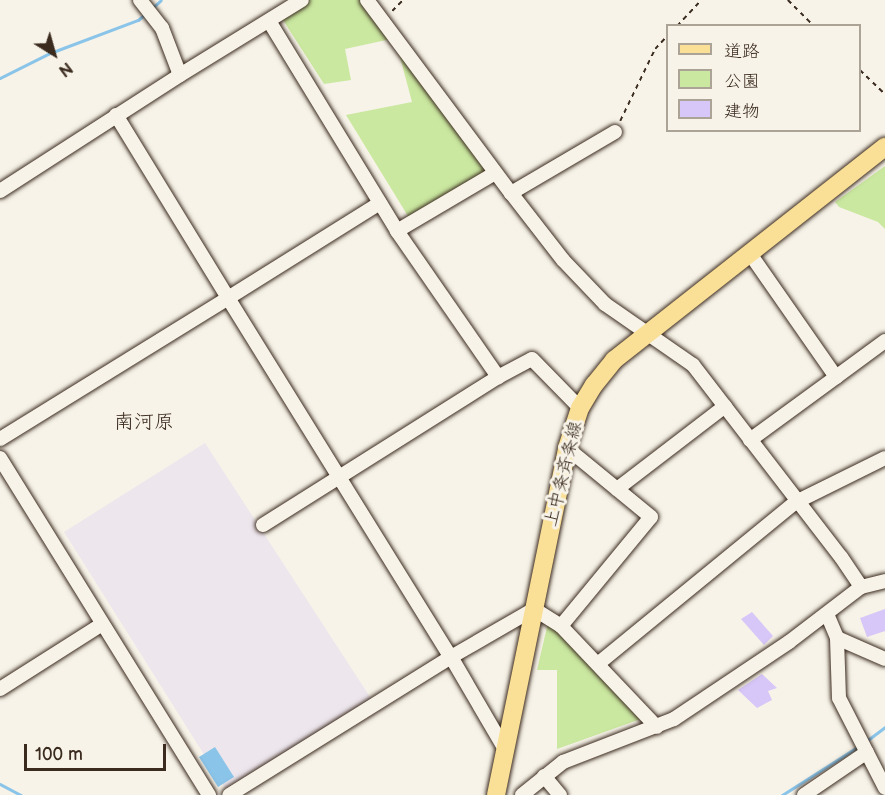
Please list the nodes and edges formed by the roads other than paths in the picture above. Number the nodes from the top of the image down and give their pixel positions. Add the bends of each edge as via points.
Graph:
1 (140, 0) edge
2 (302, 0) edge
3 (367, 0) edge
4 (268, 21) junction
5 (180, 75) junction
6 (116, 115) junction
7 (615, 132) road end
8 (885, 147) edge
9 (495, 173) junction
10 (0, 191) edge
11 (511, 193) junction
12 (380, 203) junction
13 (397, 231) junction
14 (750, 255) junction
15 (228, 298) junction
16 (646, 335) junction
17 (885, 341) edge
18 (498, 377) junction
19 (836, 377) junction
20 (725, 406) junction
21 (580, 408) junction
22 (0, 440) edge
23 (750, 440) junction
24 (567, 448) junction
25 (0, 458) edge
26 (885, 458) edge
27 (339, 478) junction
28 (617, 489) junction
29 (796, 502) junction
30 (262, 525) dead end
31 (885, 580) edge
32 (861, 587) junction
33 (534, 609) junction
34 (827, 614) junction
35 (101, 625) junction
36 (561, 626) junction
37 (837, 638) junction
38 (451, 657) junction
39 (885, 659) edge
40 (599, 663) junction
41 (0, 689) edge
42 (657, 727) junction
43 (506, 751) junction
44 (867, 752) junction
45 (544, 776) junction
46 (885, 788) edge
47 (209, 795) edge
48 (229, 795) edge
49 (496, 795) edge
50 (522, 795) edge
51 (560, 795) edge
52 (804, 795) edge

1 - 5 street via 162,28
2 - 4 street
3 - 9 street
4 - 5 street
4 - 12 street
5 - 6 street
6 - 10 street
6 - 15 street
7 - 11 street
8 - 14 main road, 上中条斉条線
9 - 11 street
9 - 13 street
11 - 16 street via 563,260 605,304
12 - 13 street
12 - 15 street
13 - 18 street
14 - 16 main road, 上中条斉条線
14 - 19 street
15 - 22 street
15 - 27 street
16 - 20 street via 693,365
16 - 21 main road, 上中条斉条線 via 614,360
17 - 19 street
18 - 21 street via 532,359
18 - 27 street
19 - 23 street
20 - 23 street
20 - 28 street
21 - 24 main road, 上中条斉条線
23 - 29 street
24 - 28 street
24 - 33 main road, 上中条斉条線
25 - 35 street
26 - 29 street
27 - 30 street
27 - 38 street
28 - 36 street via 651,517
29 - 32 street via 842,557
29 - 40 street
31 - 32 street
32 - 34 street
33 - 36 street
33 - 38 street
33 - 43 main road, 上中条斉条線
34 - 37 street
34 - 42 street via 698,705
35 - 41 street
35 - 47 street
36 - 40 street
37 - 39 street
37 - 44 street via 839,698
38 - 43 street
38 - 48 street
40 - 42 street
42 - 45 street via 562,762
43 - 49 main road, 上中条斉条線
44 - 46 street
44 - 52 street
45 - 50 street
45 - 51 street

